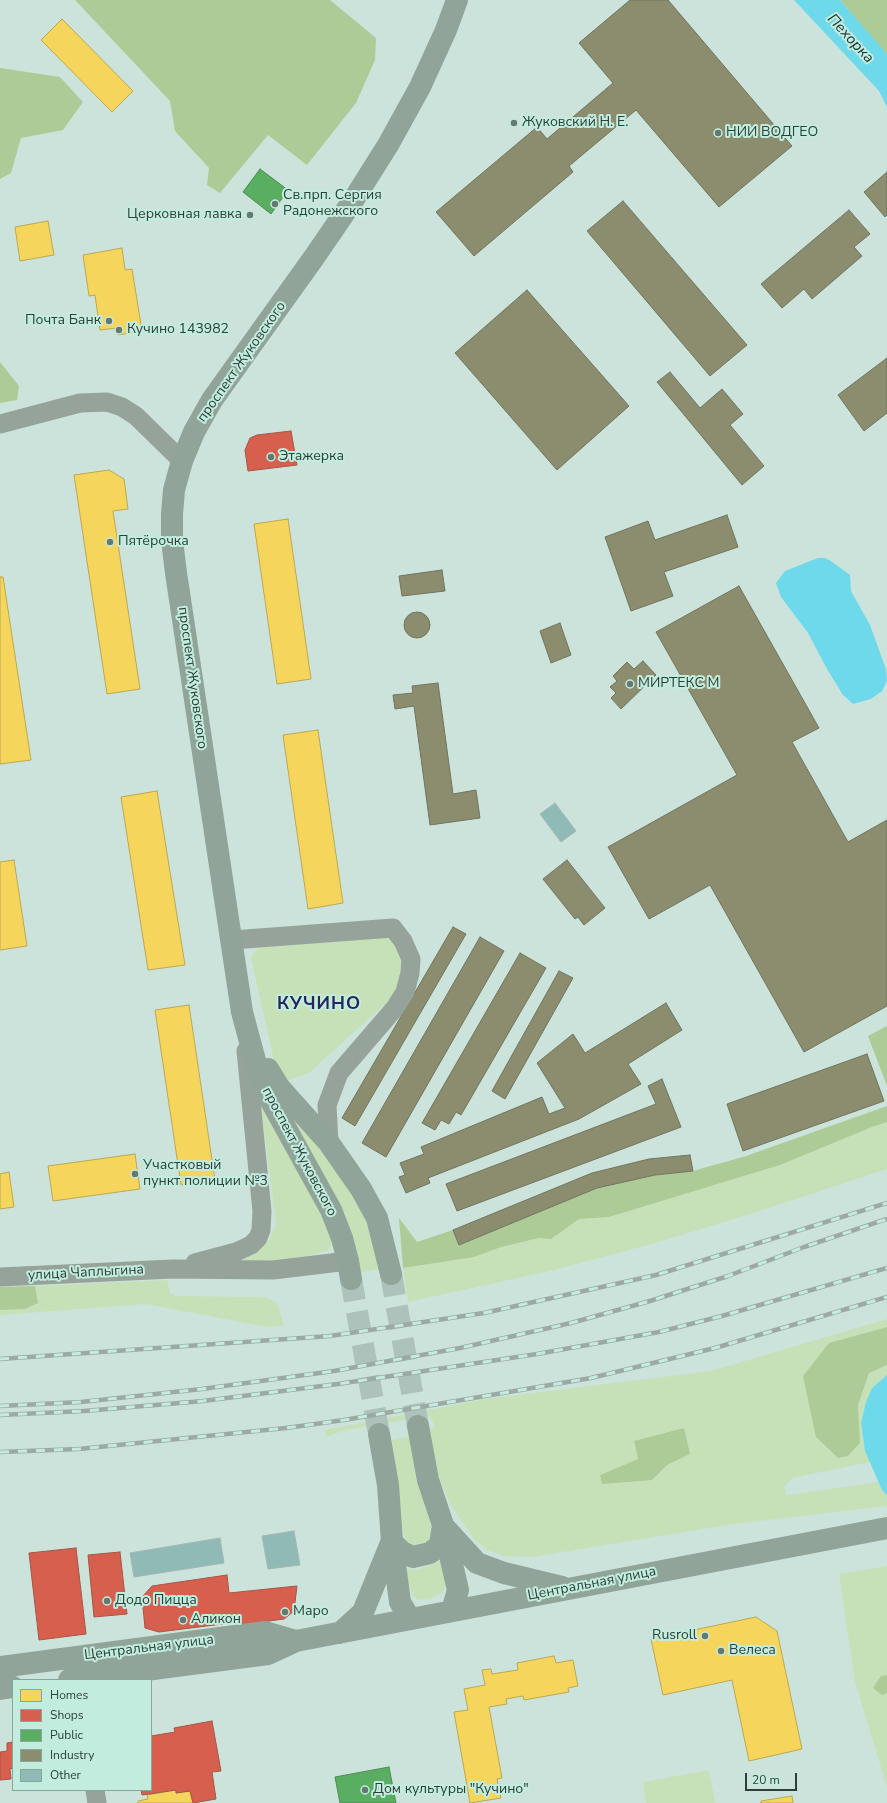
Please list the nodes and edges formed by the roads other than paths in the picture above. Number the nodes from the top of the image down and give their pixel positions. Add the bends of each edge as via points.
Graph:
1 (457, 0) edge
2 (0, 424) edge
3 (182, 461) junction
4 (232, 940) junction
5 (237, 977) junction
6 (242, 1012) junction
7 (329, 1143) junction
8 (173, 1269) junction
9 (350, 1270) joint
10 (391, 1274) tunnel mouth
11 (0, 1277) edge
12 (418, 1426) tunnel mouth
13 (379, 1434) tunnel mouth
14 (443, 1525) junction
15 (884, 1528) edge
16 (392, 1542) junction
17 (569, 1589) junction
18 (452, 1611) junction
19 (410, 1619) junction
20 (340, 1633) junction
21 (296, 1641) junction
22 (0, 1667) edge
23 (80, 1679) edge
24 (12, 1687) edge
25 (0, 1689) edge
26 (95, 1791) edge
27 (97, 1803) edge

1 - 3 main road, проспект Жуковского via 420,87 388,145 315,256 212,400 194,432
2 - 3 street via 80,403 107,402 122,407 136,416
3 - 4 main road, проспект Жуковского via 174,490 172,540 198,728
4 - 5 main road, проспект Жуковского
4 - 7 street via 393,928 403,941 411,959 405,992 395,1008 339,1073 327,1105
5 - 6 main road, проспект Жуковского
5 - 7 main road, проспект Жуковского via 262,1054 272,1076 279,1088
6 - 8 street, улица Чаплыгина via 262,1212 261,1230 251,1245 236,1252
6 - 9 main road, проспект Жуковского via 256,1064 268,1094 323,1193 337,1225
7 - 10 main road, проспект Жуковского via 351,1173 373,1211 382,1235
8 - 9 street, улица Чаплыгина
8 - 11 street, улица Чаплыгина
12 - 14 main road via 428,1480
13 - 16 main road via 388,1485
14 - 16 main road via 440,1545 430,1553 413,1557 402,1552
14 - 17 main road via 477,1563 504,1573
14 - 18 main road via 458,1590
15 - 17 main road, Центральная улица
16 - 19 main road via 400,1602
16 - 20 main road via 363,1612
17 - 18 main road, Центральная улица
18 - 19 main road, Центральная улица
19 - 20 main road, Центральная улица
20 - 21 main road, Центральная улица
21 - 22 main road, Центральная улица via 265,1632
21 - 23 main road, Центральная улица via 268,1654
24 - 25 main road
26 - 27 street

